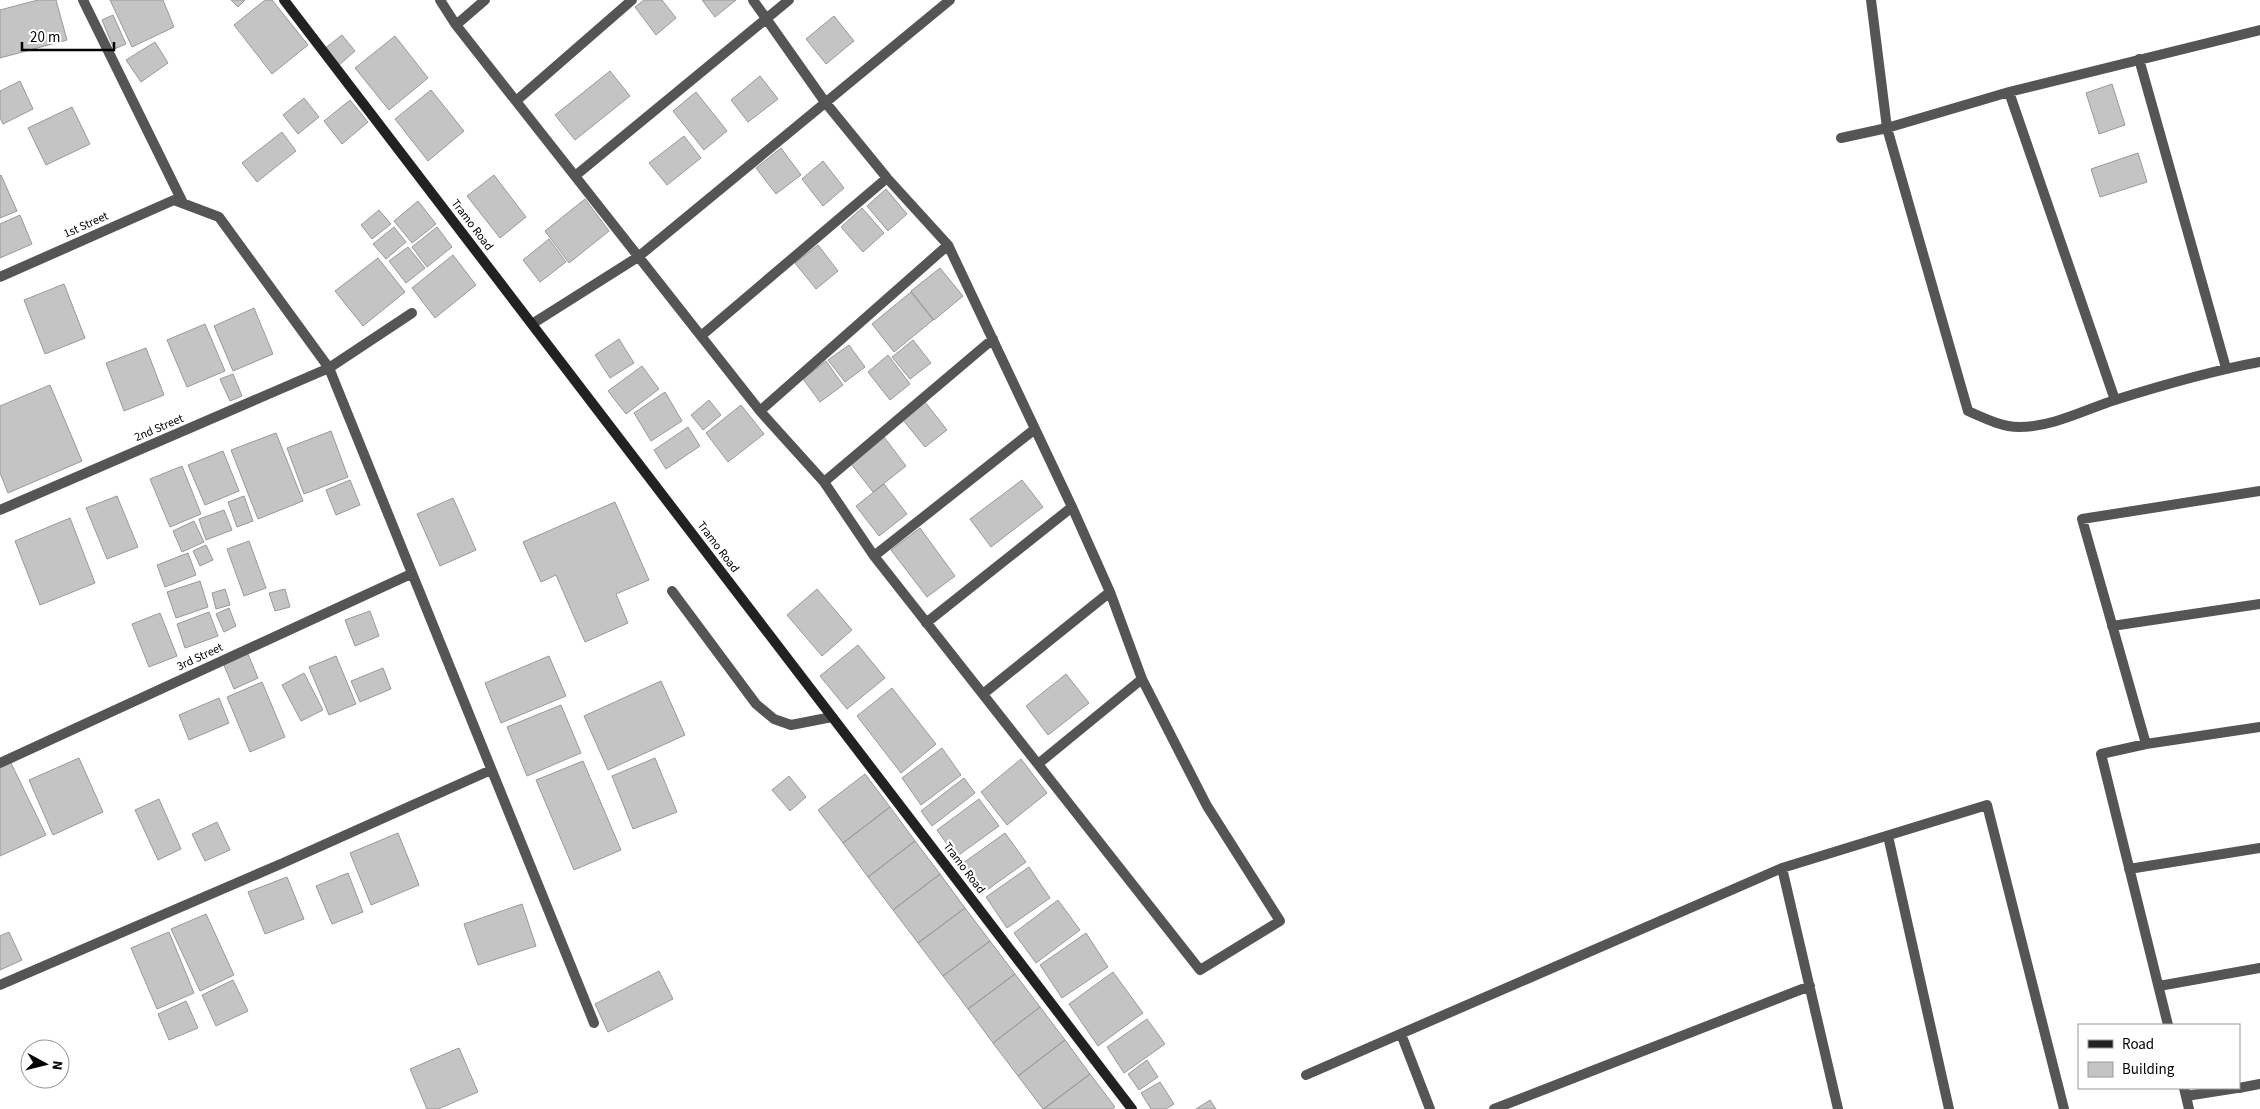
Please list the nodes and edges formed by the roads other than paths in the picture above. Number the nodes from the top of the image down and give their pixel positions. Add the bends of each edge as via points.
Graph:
1 (83, 0) edge
2 (284, 0) edge
3 (440, 0) edge
4 (485, 0) edge
5 (632, 0) edge
6 (753, 0) edge
7 (789, 0) edge
8 (950, 0) edge
9 (1870, 0) edge
10 (766, 18) junction
11 (456, 24) junction
12 (2260, 30) edge
13 (2139, 59) junction
14 (2009, 92) junction
15 (516, 102) junction
16 (825, 102) junction
17 (1887, 128) junction
18 (1841, 138) dead end
19 (576, 176) junction
20 (887, 178) junction
21 (183, 203) junction
22 (948, 245) junction
23 (638, 257) junction
24 (0, 277) edge
25 (412, 313) dead end
26 (532, 324) junction
27 (701, 336) junction
28 (993, 339) junction
29 (2260, 362) edge
30 (329, 368) junction
31 (2226, 368) junction
32 (2115, 400) junction
33 (760, 410) junction
34 (1035, 429) junction
35 (824, 482) junction
36 (2260, 491) edge
37 (1072, 507) junction
38 (0, 510) edge
39 (874, 556) junction
40 (411, 574) junction
41 (672, 591) dead end
42 (1110, 592) junction
43 (2260, 604) edge
44 (926, 623) junction
45 (2112, 626) junction
46 (1142, 678) junction
47 (982, 694) junction
48 (832, 717) junction
49 (2260, 727) edge
50 (2146, 744) junction
51 (0, 763) edge
52 (1038, 764) junction
53 (491, 770) junction
54 (1888, 836) junction
55 (2260, 848) edge
56 (1782, 868) junction
57 (2129, 869) junction
58 (2260, 968) edge
59 (0, 985) edge
60 (1810, 986) junction
61 (2158, 986) junction
62 (594, 1023) dead end
63 (2168, 1024) edge
64 (1401, 1034) junction
65 (1306, 1075) dead end
66 (2260, 1084) edge
67 (2240, 1088) edge
68 (2225, 1089) edge
69 (2185, 1092) edge
70 (1132, 1109) edge
71 (1430, 1109) edge
72 (1494, 1109) edge
73 (1838, 1109) edge
74 (1949, 1109) edge
75 (2064, 1109) edge
76 (2189, 1109) edge

1 - 21 street
2 - 26 street, Tramo Road
3 - 11 street
4 - 11 street
5 - 15 street
6 - 10 street
7 - 10 street
8 - 16 street
9 - 17 street
10 - 16 street
10 - 19 street
11 - 15 street
12 - 13 street
13 - 14 street
13 - 31 street
14 - 17 street
14 - 32 street
15 - 19 street
16 - 20 street
16 - 23 street
17 - 18 street
17 - 32 street via 1968,411 1990,421 2018,427 2049,424
19 - 23 street
20 - 22 street
20 - 27 street
21 - 24 street, 1st Street via 174,200
21 - 30 street via 219,217
22 - 28 street
22 - 33 street
23 - 26 street
23 - 27 street
25 - 30 street, 2nd Street
26 - 48 street, Tramo Road
27 - 33 street
28 - 34 street
28 - 35 street
29 - 31 street
30 - 38 street, 2nd Street
30 - 40 street
31 - 32 street
33 - 35 street
34 - 37 street
34 - 39 street
35 - 39 street
36 - 45 street via 2082,519
37 - 42 street
37 - 44 street
39 - 44 street
40 - 51 street, 3rd Street
40 - 53 street
41 - 48 street via 756,704 774,720 791,724
42 - 46 street
42 - 47 street
43 - 45 street
44 - 47 street
45 - 50 street
46 - 52 street
46 - 52 street via 1207,806 1280,921 1200,970
47 - 52 street
48 - 70 street, Tramo Road
49 - 50 street
50 - 57 street via 2101,754
53 - 59 street
53 - 62 street
54 - 56 street
54 - 74 street
54 - 75 street via 1987,805
55 - 57 street
56 - 60 street
56 - 64 street
57 - 61 street
58 - 61 street
60 - 72 street
60 - 73 street
61 - 63 street
64 - 65 street
64 - 71 street
66 - 67 street
68 - 69 street
69 - 76 street

